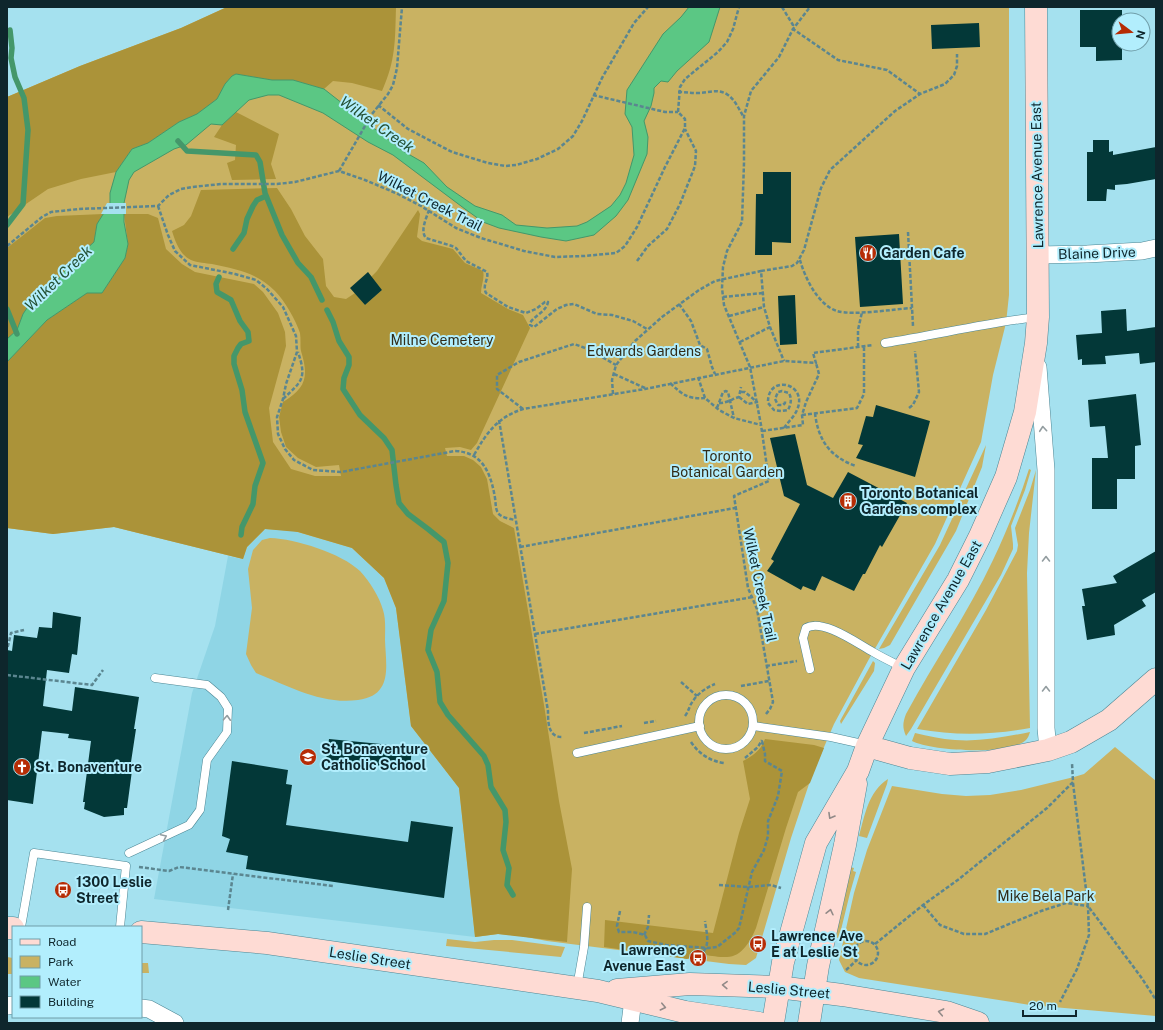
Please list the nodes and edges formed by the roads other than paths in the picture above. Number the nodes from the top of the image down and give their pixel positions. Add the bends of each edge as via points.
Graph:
1 (1036, 7) edge
2 (1156, 248) edge
3 (1038, 255) junction
4 (1038, 317) junction
5 (885, 343) road end
6 (1036, 343) junction
7 (904, 668) junction
8 (810, 669) dead end
9 (155, 678) dead end
10 (1156, 679) edge
11 (700, 726) junction
12 (753, 726) junction
13 (868, 746) junction
14 (1048, 750) junction
15 (577, 753) dead end
16 (858, 771) junction
17 (129, 853) dead end
18 (587, 907) dead end
19 (21, 926) edge
20 (120, 926) edge
21 (142, 932) edge
22 (778, 988) junction
23 (587, 990) junction
24 (813, 991) junction
25 (634, 1000) junction
26 (142, 1008) edge
27 (175, 1023) edge
28 (630, 1023) edge
29 (759, 1023) edge
30 (773, 1023) edge
31 (809, 1023) edge
32 (978, 1023) edge

1 - 3 street, Lawrence Avenue East
2 - 3 street, Blaine Drive via 1142,251
3 - 4 street, Lawrence Avenue East
4 - 5 lane
4 - 6 street, Lawrence Avenue East
6 - 7 street, Lawrence Avenue East via 1025,412 1006,477 958,580
14 -> 6 street, Lawrence Avenue East via 1046,470
7 - 8 lane via 838,632 808,626 804,630 803,638
7 - 13 street, Lawrence Avenue East
17 -> 9 lane via 189,825 200,810 207,760 227,732 228,708 207,684
10 - 14 street via 1109,720 1071,742
11 - 12 lane via 702,735 708,742 723,749 743,743
11 - 12 lane via 702,710 707,703 714,698 730,696 748,706
11 - 15 lane
12 - 13 lane via 831,737
13 - 14 street via 910,758 950,764 988,762
13 - 16 street, Lawrence Avenue East
16 -> 22 street, Lawrence Avenue East via 816,843
24 -> 16 street, Lawrence Avenue East via 845,845
18 - 23 lane via 584,947
19 - 20 lane via 34,853 126,866
21 - 23 street, Leslie Street via 267,943
22 -> 23 street, Leslie Street via 690,984
22 - 24 street, Leslie Street
22 - 30 street, Lawrence Avenue East
23 - 25 street, Leslie Street
24 - 31 street, Lawrence Avenue East
32 -> 24 street, Leslie Street via 946,1012
25 - 28 street
25 -> 29 street, Leslie Street via 685,1012
26 - 27 street

